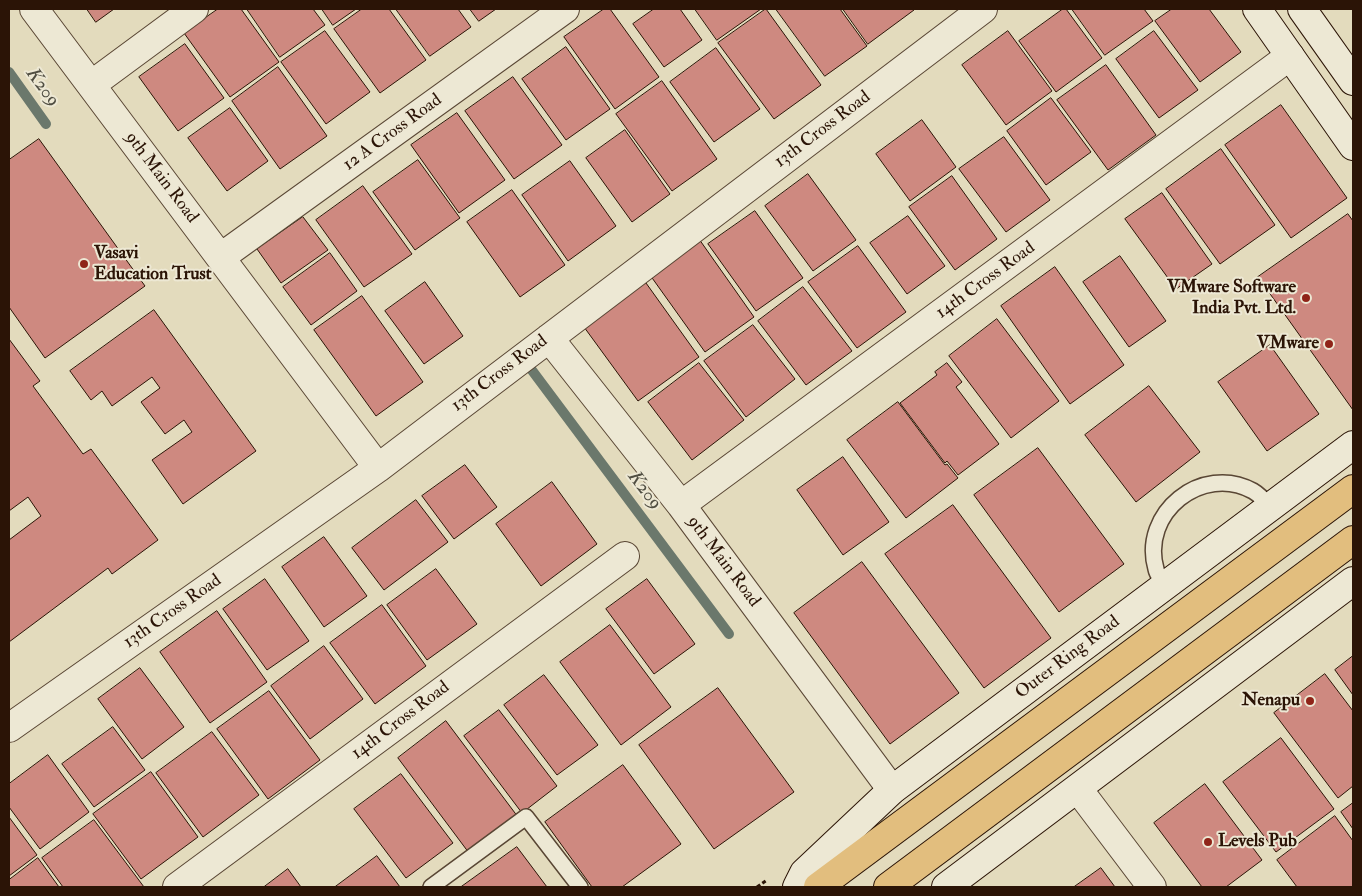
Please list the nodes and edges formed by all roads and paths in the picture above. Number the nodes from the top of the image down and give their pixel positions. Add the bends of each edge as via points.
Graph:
1 (34, 9) edge
2 (194, 9) edge
3 (565, 9) edge
4 (983, 9) edge
5 (1257, 9) edge
6 (1302, 9) edge
7 (1290, 56) junction
8 (1353, 81) edge
9 (91, 85) junction
10 (1353, 146) edge
11 (221, 257) junction
12 (549, 338) junction
13 (1353, 445) edge
14 (378, 468) junction
15 (1353, 489) edge
16 (681, 506) junction
17 (1270, 507) junction
18 (1353, 540) edge
19 (625, 556) dead end
20 (1353, 581) edge
21 (1164, 586) junction
22 (9, 728) edge
23 (1078, 789) junction
24 (892, 790) junction
25 (177, 887) edge
26 (431, 887) edge
27 (580, 887) edge
28 (797, 887) edge
29 (818, 887) edge
30 (888, 887) edge
31 (946, 887) edge
32 (1152, 887) edge

1 - 9 street, 9th Main Road
2 - 9 street
3 - 11 street, 12 A Cross Road
4 - 12 street, 13th Cross Road
5 - 7 street
6 - 8 street
7 - 10 street
7 - 16 street, 14th Cross Road
9 - 11 street, 9th Main Road
11 - 14 street, 9th Main Road
12 - 14 street, 13th Cross Road
12 - 16 street, 9th Main Road
13 - 17 street, Outer Ring Road
14 - 22 street, 13th Cross Road
15 - 29 highway, Outer Ring Road
16 - 24 street, 9th Main Road
17 - 21 street, Outer Ring Road
17 - 21 lane via 1253,491 1236,484 1199,486 1182,494 1161,519 1155,536 1153,552
18 - 30 highway
19 - 25 street, 14th Cross Road
20 - 23 street
21 - 24 street, Outer Ring Road
23 - 31 street
23 - 32 street
24 - 28 street, Outer Ring Road via 804,873
26 - 27 lane via 526,817

